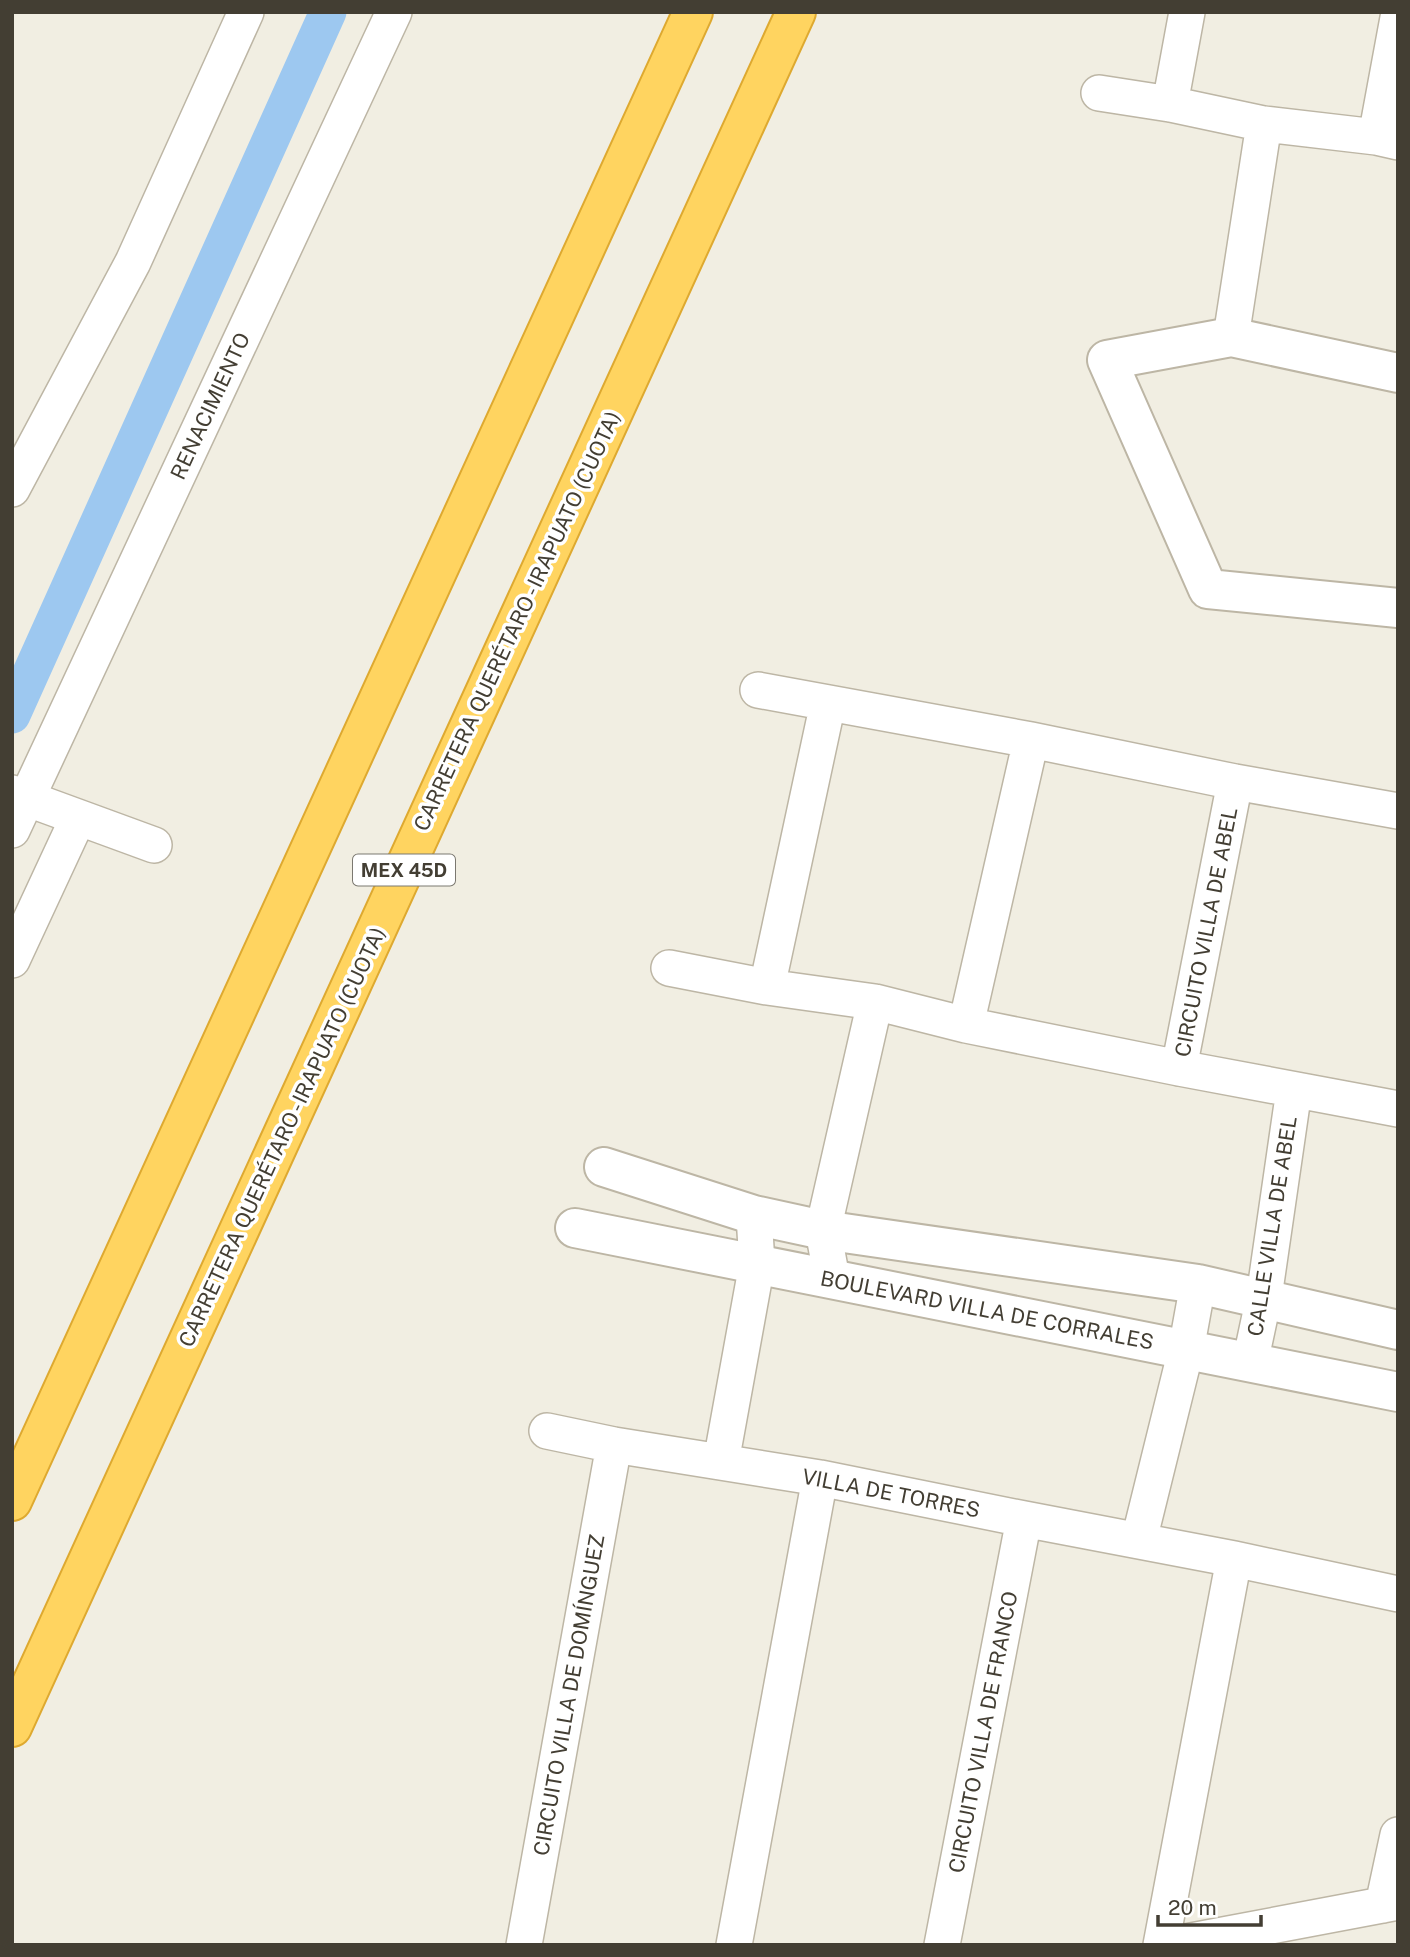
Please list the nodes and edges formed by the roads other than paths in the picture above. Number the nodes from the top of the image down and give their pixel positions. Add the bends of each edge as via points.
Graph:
1 (246, 12) edge
2 (394, 12) edge
3 (693, 12) edge
4 (796, 12) edge
5 (1187, 12) edge
6 (1398, 18) edge
7 (1098, 93) dead end
8 (1170, 104) junction
9 (1264, 124) junction
10 (1387, 140) edge
11 (1231, 337) junction
12 (1398, 373) edge
13 (12, 489) edge
14 (1398, 608) edge
15 (758, 690) dead end
16 (828, 703) junction
17 (1031, 740) junction
18 (1235, 782) junction
19 (17, 807) edge
20 (1398, 811) edge
21 (78, 818) junction
22 (154, 845) dead end
23 (12, 960) edge
24 (669, 968) dead end
25 (767, 988) junction
26 (875, 1002) junction
27 (966, 1025) junction
28 (1179, 1068) junction
29 (1294, 1090) junction
30 (1397, 1106) edge
31 (604, 1167) dead end
32 (754, 1215) junction
33 (575, 1228) dead end
34 (823, 1230) junction
35 (757, 1264) junction
36 (832, 1279) junction
37 (1198, 1284) junction
38 (1264, 1297) junction
39 (1398, 1330) edge
40 (1186, 1350) junction
41 (1250, 1363) junction
42 (1398, 1392) edge
43 (547, 1431) dead end
44 (614, 1445) junction
45 (721, 1462) junction
46 (820, 1478) junction
47 (12, 1501) edge
48 (1024, 1520) junction
49 (1139, 1540) junction
50 (1234, 1559) junction
51 (1398, 1594) edge
52 (12, 1727) edge
53 (1398, 1835) edge
54 (1390, 1904) edge
55 (524, 1945) edge
56 (734, 1945) edge
57 (942, 1945) edge
58 (1161, 1945) edge
59 (1170, 1945) edge

1 - 13 street via 133,262
2 - 19 street, RENACIMIENTO
3 - 47 highway
4 - 52 highway, CARRETERA QUERÉTARO - IRAPUATO (CUOTA) / MEX 45D
5 - 8 street
6 - 10 street
7 - 8 street
8 - 9 street
9 - 10 street
9 - 11 street
11 - 12 street
11 - 14 street via 1107,360 1208,589
15 - 16 street
16 - 17 street
16 - 25 street
17 - 18 street
17 - 27 street
18 - 20 street, CIRCUITO VILLA DE ABEL
18 - 28 street, CIRCUITO VILLA DE ABEL
19 - 21 street
21 - 22 street
21 - 23 street
24 - 25 street
25 - 26 street
26 - 27 street
26 - 34 street
27 - 28 street
28 - 29 street, CIRCUITO VILLA DE ABEL
29 - 30 street, CIRCUITO VILLA DE ABEL
29 - 38 street, CALLE VILLA DE ABEL
31 - 32 street
32 - 34 street
32 - 35 street
33 - 35 street, BOULEVARD VILLA DE CORRALES
34 - 36 street
34 - 37 street
35 - 36 street, BOULEVARD VILLA DE CORRALES
35 - 45 street
36 - 40 street, BOULEVARD VILLA DE CORRALES
37 - 38 street
37 - 40 street
38 - 39 street
38 - 41 street, CALLE VILLA DE ABEL
40 - 41 street, BOULEVARD VILLA DE CORRALES
40 - 49 street
41 - 42 street, BOULEVARD VILLA DE CORRALES
43 - 44 street, VILLA DE TORRES
44 - 45 street, VILLA DE TORRES
44 - 55 street, CIRCUITO VILLA DE DOMÍNGUEZ
45 - 46 street, VILLA DE TORRES
46 - 48 street, VILLA DE TORRES
46 - 56 street
48 - 49 street, VILLA DE TORRES
48 - 57 street, CIRCUITO VILLA DE FRANCO
49 - 50 street, VILLA DE TORRES
50 - 51 street, VILLA DE TORRES
50 - 58 street
53 - 54 street
54 - 59 street

